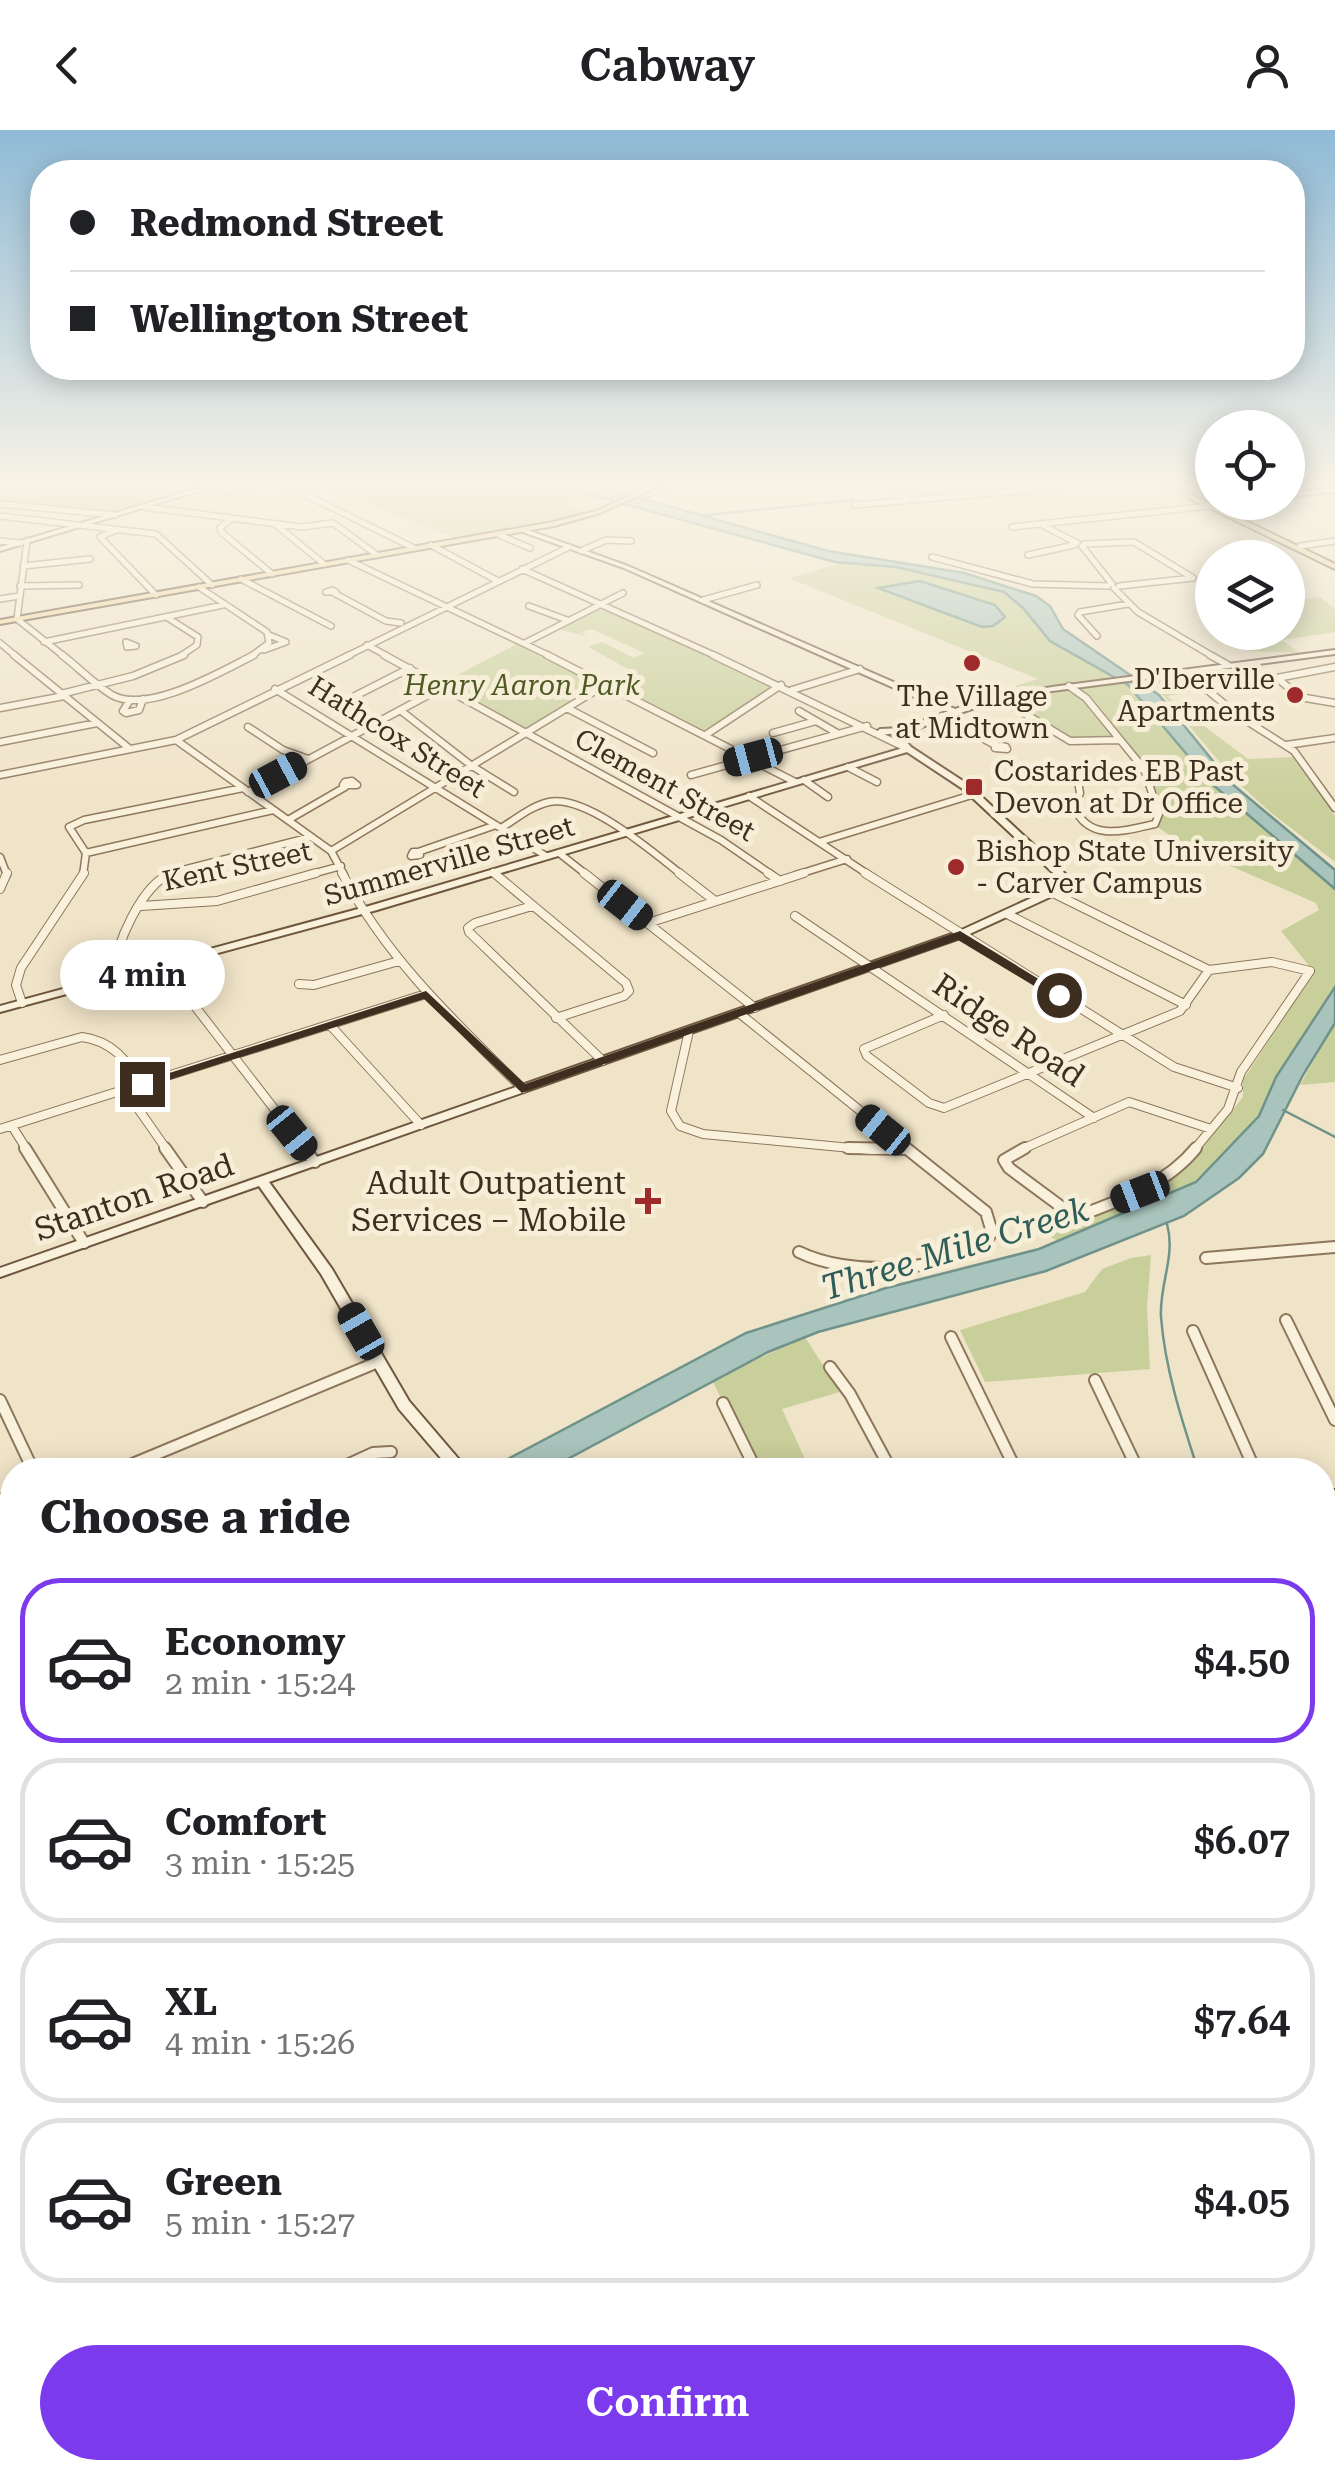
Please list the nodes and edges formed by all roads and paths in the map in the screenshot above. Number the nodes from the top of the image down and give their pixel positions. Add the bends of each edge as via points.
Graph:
1 (19, 592) edge
2 (154, 592) edge
3 (171, 592) edge
4 (205, 592) edge
5 (263, 592) edge
6 (419, 592) edge
7 (475, 592) edge
8 (572, 592) edge
9 (682, 592) edge
10 (736, 592) edge
11 (1118, 592) edge
12 (334, 593) dead end
13 (156, 594) junction
14 (624, 594) dead end
15 (19, 596) junction
16 (0, 599) edge
17 (703, 600) junction
18 (598, 603) junction
19 (1128, 604) junction
20 (223, 605) junction
21 (449, 605) junction
22 (528, 606) dead end
23 (168, 618) junction
24 (17, 620) junction
25 (566, 620) junction
26 (0, 622) edge
27 (405, 624) junction
28 (331, 626) dead end
29 (109, 629) junction
30 (269, 636) junction
31 (1096, 636) dead end
32 (44, 642) junction
33 (126, 642) dead end
34 (0, 643) edge
35 (525, 643) junction
36 (368, 645) junction
37 (262, 650) junction
38 (1335, 652) edge
39 (1228, 665) junction
40 (1335, 667) edge
41 (410, 668) junction
42 (860, 670) junction
43 (1189, 675) dead end
44 (608, 683) junction
45 (98, 685) junction
46 (781, 685) junction
47 (1069, 686) junction
48 (442, 687) junction
49 (275, 689) junction
50 (792, 690) junction
51 (63, 695) junction
52 (999, 698) junction
53 (143, 699) junction
54 (130, 700) junction
55 (1335, 703) edge
56 (0, 708) edge
57 (567, 708) junction
58 (400, 710) junction
59 (799, 711) dead end
60 (955, 712) junction
61 (942, 716) junction
62 (816, 721) junction
63 (97, 722) junction
64 (375, 723) junction
65 (248, 726) dead end
66 (868, 726) junction
67 (904, 730) junction
68 (528, 732) junction
69 (773, 732) dead end
70 (880, 732) junction
71 (838, 733) junction
72 (707, 734) junction
73 (353, 735) junction
74 (1335, 738) edge
75 (176, 740) junction
76 (1120, 740) junction
77 (0, 742) edge
78 (1286, 745) junction
79 (997, 746) dead end
80 (904, 747) junction
81 (130, 750) junction
82 (653, 753) dead end
83 (753, 757) junction
84 (308, 759) junction
85 (472, 766) junction
86 (848, 767) junction
87 (1144, 769) junction
88 (0, 775) edge
89 (691, 775) dead end
90 (800, 781) junction
91 (878, 782) dead end
92 (345, 787) dead end
93 (436, 787) junction
94 (245, 790) junction
95 (514, 792) dead end
96 (975, 794) junction
97 (749, 796) junction
98 (828, 797) dead end
99 (1335, 808) edge
100 (273, 810) junction
101 (679, 817) junction
102 (288, 820) junction
103 (499, 826) junction
104 (625, 833) junction
105 (312, 837) junction
106 (819, 842) junction
107 (331, 851) junction
108 (418, 852) dead end
109 (558, 852) junction
110 (86, 854) junction
111 (546, 856) junction
112 (0, 857) edge
113 (847, 859) junction
114 (341, 866) junction
115 (493, 872) junction
116 (780, 880) junction
117 (0, 889) edge
118 (1054, 894) junction
119 (715, 902) junction
120 (141, 906) junction
121 (532, 906) junction
122 (362, 911) junction
123 (1007, 914) junction
124 (795, 916) dead end
125 (648, 923) junction
126 (960, 935) junction
127 (399, 960) junction
128 (163, 965) junction
129 (870, 967) junction
130 (1209, 970) junction
131 (113, 978) junction
132 (299, 984) dead end
133 (426, 994) junction
134 (22, 1003) junction
135 (1186, 1005) junction
136 (754, 1008) junction
137 (0, 1009) edge
138 (739, 1013) junction
139 (944, 1016) junction
140 (556, 1018) junction
141 (330, 1025) junction
142 (689, 1030) junction
143 (1125, 1035) junction
144 (230, 1056) junction
145 (0, 1060) edge
146 (603, 1060) junction
147 (1029, 1074) junction
148 (142, 1084) junction
149 (1238, 1088) junction
150 (522, 1089) junction
151 (125, 1090) junction
152 (1094, 1118) junction
153 (421, 1125) junction
154 (12, 1126) junction
155 (1212, 1129) junction
156 (0, 1130) edge
157 (907, 1150) junction
158 (316, 1162) junction
159 (262, 1181) junction
160 (203, 1202) junction
161 (84, 1243) junction
162 (1335, 1246) edge
163 (798, 1252) dead end
164 (1206, 1258) dead end
165 (0, 1273) edge
166 (1286, 1320) dead end
167 (1193, 1331) dead end
168 (951, 1337) dead end
169 (378, 1362) junction
170 (830, 1368) dead end
171 (1095, 1380) dead end
172 (0, 1400) edge
173 (723, 1402) dead end
174 (1335, 1420) edge
175 (391, 1452) dead end
176 (27, 1458) edge
177 (147, 1458) edge
178 (362, 1458) edge
179 (449, 1458) edge
180 (750, 1458) edge
181 (885, 1458) edge
182 (1010, 1458) edge
183 (1132, 1458) edge
184 (1249, 1458) edge

1 - 15 street
2 - 13 street
3 - 13 main road
4 - 20 street
5 - 28 street
6 - 21 street
7 - 21 street
8 - 18 street
9 - 17 street
10 - 17 street
11 - 19 street
12 - 27 street
13 - 24 main road
14 - 18 street
15 - 16 street
15 - 24 street
17 - 42 street
18 - 25 street
18 - 46 street
19 - 31 street via 1080,612
19 - 39 street
20 - 23 street
20 - 30 street
21 - 27 street
21 - 35 street
22 - 25 street
23 - 29 street
23 - 45 street via 198,637 197,644
24 - 26 main road
24 - 32 street
25 - 35 street
27 - 36 street
29 - 32 street
29 - 33 street
30 - 37 street
30 - 37 street via 286,642
32 - 45 street
34 - 51 street
35 - 44 street
36 - 41 street, Clement Street
36 - 49 street
37 - 53 street via 170,694
38 - 39 street
39 - 47 street
40 - 55 street via 1277,678 1311,701
41 - 48 street, Clement Street
41 - 64 street via 355,696 352,710
42 - 50 street
42 - 60 street
43 - 78 street
44 - 57 street
44 - 72 street
45 - 51 street
45 - 54 street
46 - 50 street
46 - 72 street
47 - 52 street
47 - 76 street
48 - 58 street
48 - 68 street, Clement Street
49 - 73 street, Hathcox Street
49 - 75 street
50 - 66 street
51 - 56 street
51 - 63 street
52 - 60 street
52 - 76 street via 1076,743
53 - 54 street
53 - 54 street via 139,710 126,713
57 - 68 street
57 - 82 street
58 - 64 street
58 - 85 street
59 - 62 street
60 - 61 street
61 - 67 street
61 - 79 street
62 - 69 street
62 - 71 street
63 - 77 street
63 - 81 street
64 - 73 street
65 - 84 street
66 - 70 street
66 - 71 street
67 - 70 street
67 - 80 street
68 - 85 street
68 - 101 street, Clement Street
70 - 80 street
71 - 83 street
72 - 83 street
73 - 84 street
73 - 93 street, Hathcox Street
74 - 78 street
75 - 81 street
75 - 94 street
76 - 87 street
78 - 99 street
80 - 86 street, Summerville Street
80 - 96 street
81 - 88 street
83 - 89 street
83 - 90 street
84 - 94 street
85 - 93 street
85 - 95 street
86 - 90 street, Summerville Street
86 - 91 street
87 - 87 street via 1076,775 1076,815 1102,833 1158,821
90 - 97 street, Summerville Street
90 - 98 street
92 - 102 street
93 - 103 street, Hathcox Street
93 - 107 street
94 - 100 street
94 - 110 street via 74,824 69,828
96 - 106 street
96 - 118 street, Stanton Road via 1070,882
97 - 101 street, Summerville Street
97 - 106 street
100 - 102 street
100 - 110 street
101 - 104 street, Summerville Street
101 - 116 street, Clement Street
102 - 105 street
103 - 104 street via 560,800
103 - 108 street
103 - 111 street, Hathcox Street
104 - 109 street, Summerville Street
104 - 119 street
105 - 107 street
105 - 120 street via 161,876
106 - 113 street
107 - 114 street
109 - 111 street, Summerville Street
109 - 125 street
110 - 134 street via 83,878 22,968 16,985
111 - 115 street, Summerville Street
112 - 117 street via 8,874
113 - 116 street
113 - 126 street
114 - 120 street, Kent Street via 201,902
114 - 122 street
115 - 121 street
115 - 122 street, Summerville Street
116 - 119 street
118 - 123 street, Stanton Road
118 - 130 street
119 - 125 street
120 - 131 street via 111,969
121 - 140 street via 468,928
121 - 140 street via 629,991
122 - 127 street
122 - 128 street, Summerville Street
123 - 126 street, Stanton Road
123 - 135 street
124 - 129 street, Ridge Road
125 - 136 street
126 - 129 street, Stanton Road
126 - 143 street
127 - 132 street
127 - 133 street
128 - 131 street, Summerville Street
128 - 144 street
129 - 136 street, Stanton Road
129 - 139 street, Ridge Road
130 - 135 street
130 - 149 street via 1272,962 1310,970
131 - 134 street, Summerville Street
133 - 141 street
133 - 150 street
134 - 137 street, Summerville Street
135 - 143 street
136 - 138 street, Stanton Road
138 - 142 street, Stanton Road
138 - 157 street
139 - 147 street, Ridge Road
139 - 147 street via 869,1044 866,1056 938,1107
140 - 146 street
141 - 144 street
141 - 153 street
142 - 146 street, Stanton Road
142 - 157 street via 670,1111 680,1126 707,1134
143 - 147 street
143 - 149 street via 1174,1067
144 - 148 street
144 - 158 street
145 - 148 street via 96,1038 112,1044
146 - 150 street, Stanton Road
147 - 152 street, Ridge Road
148 - 151 street
149 - 155 street
150 - 153 street, Stanton Road
151 - 154 street
151 - 160 street
152 - 155 street via 1129,1102
152 - 155 street via 1004,1160 1081,1215 1140,1192 1184,1163
153 - 158 street, Stanton Road
154 - 156 street
154 - 161 street
157 - 163 street via 986,1212 992,1226 987,1243 865,1270 818,1264
158 - 159 street, Stanton Road
159 - 160 street, Stanton Road
159 - 169 street
160 - 161 street, Stanton Road
161 - 165 street, Stanton Road
162 - 164 street
166 - 174 street
167 - 184 street
168 - 182 street
169 - 177 street
169 - 179 street
170 - 181 street
171 - 183 street
172 - 176 street
173 - 180 street
175 - 178 street

